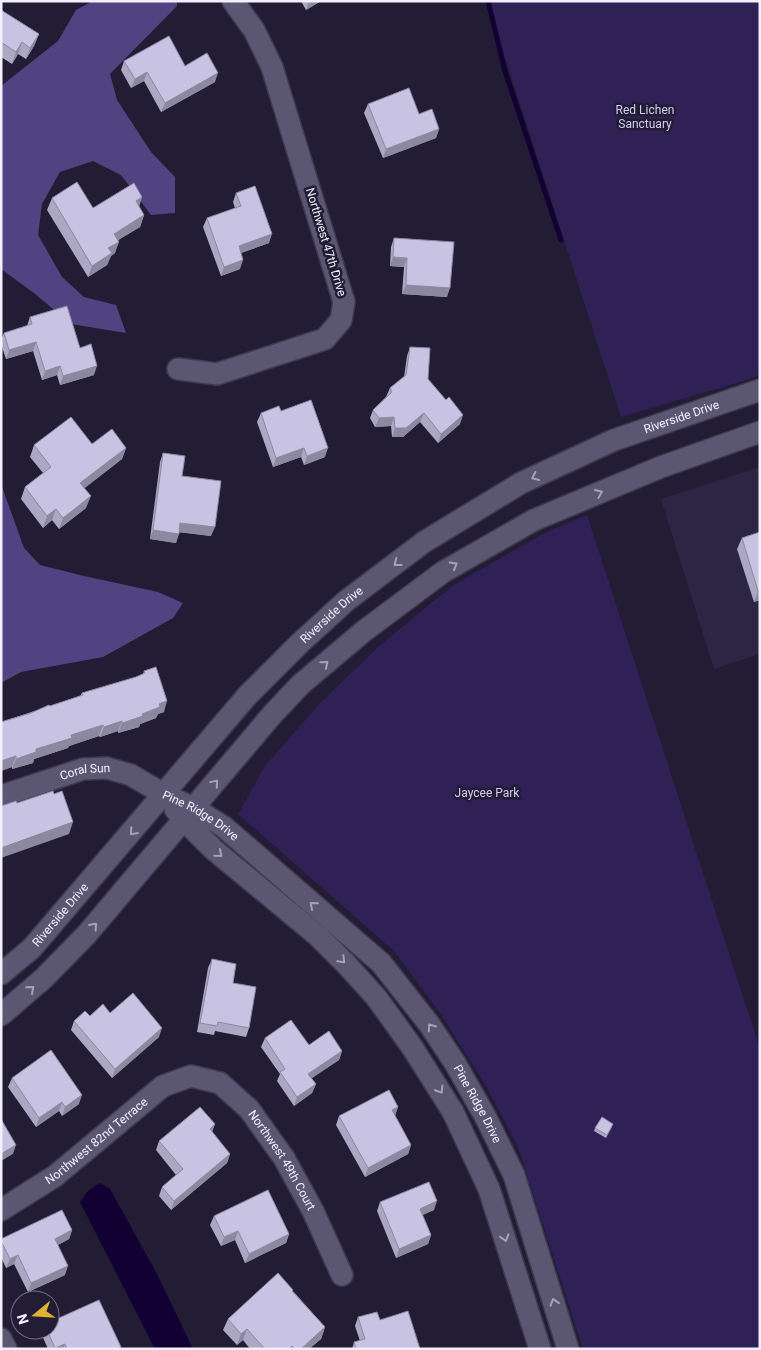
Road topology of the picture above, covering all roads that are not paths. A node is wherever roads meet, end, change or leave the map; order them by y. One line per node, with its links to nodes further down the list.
1 (232, 1): 2 (street, Northwest 47th Drive)
2 (178, 369)
3 (760, 390): 5 (street, Riverside Drive, one-way to 5)
4 (760, 432): 7 (street, one-way to 4)
5 (165, 795): 6 (street, Coral Sun); 7 (street, Pine Ridge Drive); 8 (street, Riverside Drive, one-way to 8)
6 (1, 796)
7 (189, 814): 9 (street, one-way to 7); 15 (street, Pine Ridge Drive, one-way to 15); 16 (street, Pine Ridge Drive, one-way to 7)
8 (1, 974)
9 (1, 1015)
10 (191, 1076): 11 (street, Northwest 82nd Terrace); 12 (street, Northwest 49th Court)
11 (1, 1210)
12 (342, 1275)
13 (1, 1339): 14 (street)
14 (6, 1349)
15 (540, 1349)
16 (568, 1349)

